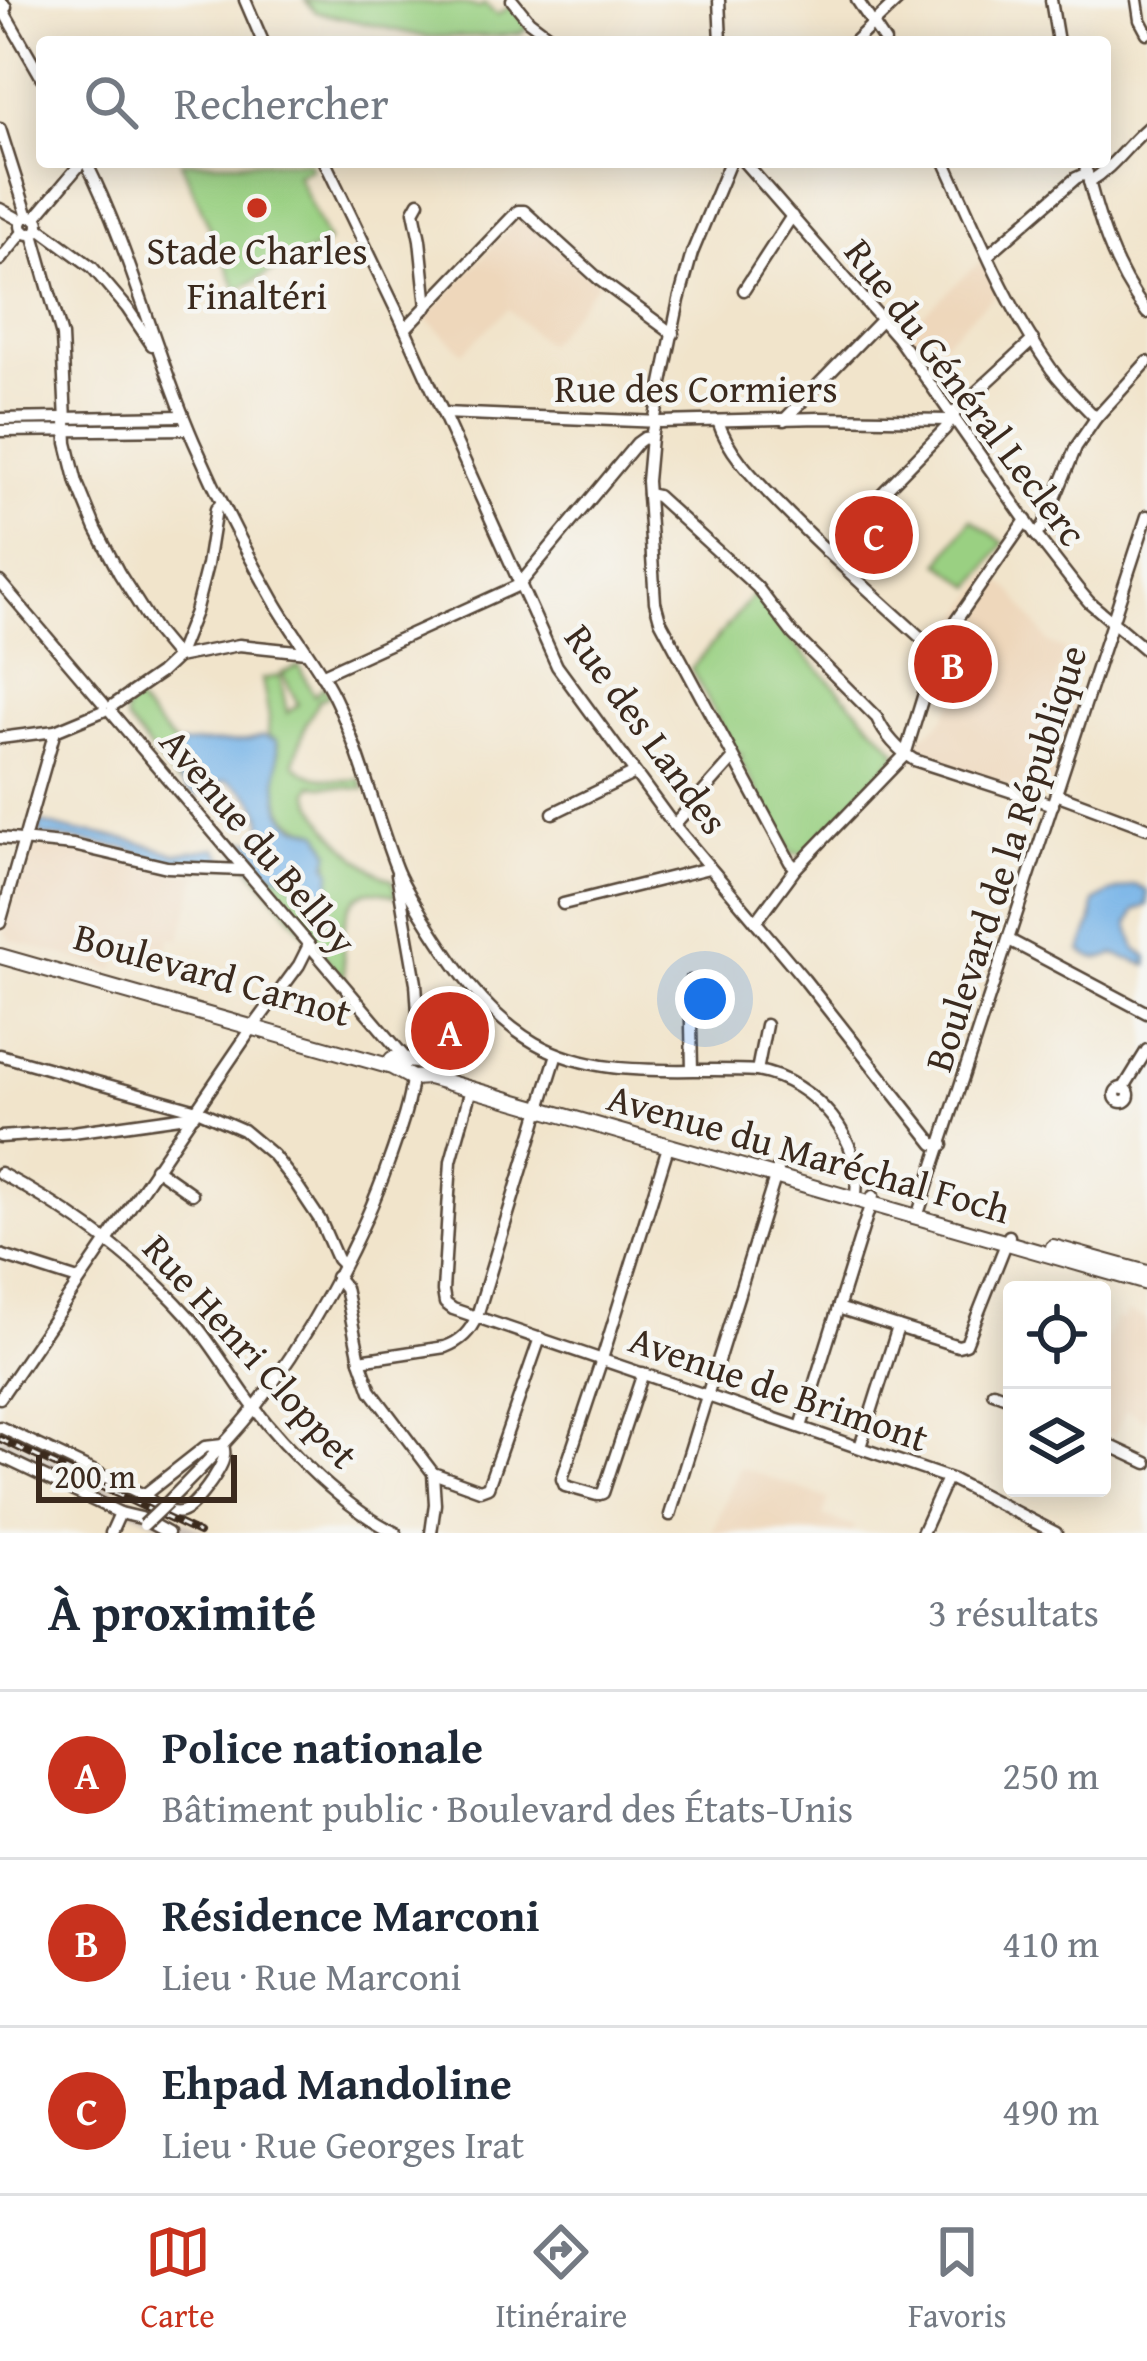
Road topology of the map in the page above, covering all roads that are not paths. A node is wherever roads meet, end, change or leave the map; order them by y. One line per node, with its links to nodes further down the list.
1 (245, 0): 11 (street)
2 (512, 0): 12 (street)
3 (719, 0): 13 (street)
4 (857, 0): 9 (street)
5 (898, 0): 9 (street)
6 (1051, 0): 16 (street)
7 (1137, 0): 10 (street)
8 (2, 6): 17 (street)
9 (874, 23): 14 (street); 15 (street)
10 (1147, 33)
11 (260, 36)
12 (549, 36)
13 (721, 36)
14 (860, 36)
15 (882, 36)
16 (1057, 36)
17 (36, 66)
18 (1147, 128): 20 (street)
19 (0, 129): 31 (street)
20 (1111, 161)
21 (79, 168): 31 (street)
22 (87, 168): 35 (street)
23 (328, 168): 40 (street, Rue des Landes)
24 (726, 168): 41 (street)
25 (749, 168): 30 (street, Rue du Général Leclerc)
26 (948, 168): 32 (street)
27 (1087, 172): 32 (street); 38 (street)
28 (419, 202): 36 (street)
29 (0, 209): 31 (street)
30 (792, 216): 34 (street); 39 (street, Rue du Général Leclerc)
31 (30, 225): 33 (street); 37 (street); 53 (street)
32 (988, 254): 42 (street)
33 (0, 260)
34 (745, 290)
35 (142, 300): 37 (street); 43 (street)
36 (427, 307): 40 (street); 41 (street)
37 (127, 308): 43 (street)
38 (1147, 313)
39 (883, 318): 46 (street, Rue du Général Leclerc); 49 (street)
40 (405, 329): 45 (street, Rue des Landes)
41 (673, 334): 50 (street)
42 (1033, 340): 46 (street); 47 (street)
43 (161, 360): 52 (street)
44 (1147, 362): 47 (street)
45 (443, 412): 50 (street, Rue des Cormiers); 63 (street, Rue des Landes)
46 (951, 418): 49 (street, Rue des Cormiers); 59 (street, Rue du Général Leclerc); 61 (street)
47 (1096, 418): 60 (street)
48 (0, 419): 53 (street)
49 (784, 420): 51 (street, Rue des Cormiers)
50 (654, 422): 51 (street, Rue des Cormiers); 55 (street)
51 (718, 422): 61 (street)
52 (186, 423): 53 (street); 57 (street)
53 (65, 424): 54 (street); 68 (street)
54 (0, 431)
55 (651, 437): 56 (street); 63 (street)
56 (648, 494): 73 (street); 74 (street)
57 (222, 503): 67 (street); 68 (street)
58 (1147, 516): 64 (street, Boulevard de la République)
59 (1026, 520): 60 (street, Rue du Général Leclerc); 65 (street)
60 (1036, 535): 64 (street, Rue du Général Leclerc)
61 (826, 550): 65 (street)
62 (0, 582): 70 (street, Avenue du Belloy)
63 (519, 585): 69 (street); 75 (street, Rue des Landes)
64 (1113, 623): 66 (street, Rue du Général Leclerc); 76 (street, Boulevard de la République)
65 (939, 645): 73 (street)
66 (1147, 651)
67 (306, 652): 68 (street); 69 (street)
68 (177, 657): 70 (street)
69 (321, 676): 85 (street)
70 (107, 708): 71 (street); 84 (street, Avenue du Belloy)
71 (55, 731): 72 (street); 81 (street)
72 (0, 738)
73 (905, 754): 76 (street); 83 (street)
74 (733, 759): 78 (street); 83 (street)
75 (635, 773): 77 (street); 78 (street, Rue des Landes)
76 (1055, 800): 79 (street); 89 (street, Boulevard de la République)
77 (553, 813)
78 (674, 825): 82 (street, Rue des Landes)
79 (1147, 828)
80 (0, 838): 81 (street)
81 (24, 839): 84 (street); 88 (street)
82 (710, 868): 86 (street); 87 (street, Rue des Landes)
83 (796, 868): 87 (street)
84 (244, 870): 90 (street, Avenue du Belloy)
85 (408, 904): 97 (street); 99 (street)
86 (563, 904)
87 (756, 922): 108 (street, Rue des Landes)
88 (0, 923)
89 (1009, 940): 93 (street); 108 (street, Boulevard de la République)
90 (309, 945): 94 (street); 99 (street, Avenue du Belloy)
91 (0, 952): 94 (main road, Boulevard Carnot)
92 (690, 980): 100 (street)
93 (1147, 1013)
94 (255, 1024): 99 (main road, Boulevard Carnot); 105 (street)
95 (766, 1025): 101 (street)
96 (1147, 1050): 102 (street)
97 (557, 1054): 100 (street); 104 (street)
98 (0, 1055): 105 (street)
99 (414, 1068): 103 (main road, Boulevard Carnot); 104 (main road, Boulevard Carnot); 118 (street)
100 (692, 1070): 101 (street)
101 (758, 1071): 113 (street)
102 (1124, 1089)
103 (471, 1090): 104 (main road); 124 (street)
104 (541, 1106): 107 (main road, Boulevard Carnot); 124 (street)
105 (195, 1112): 106 (street); 109 (street); 118 (street)
106 (0, 1136)
107 (669, 1143): 110 (main road, Boulevard Carnot); 127 (street)
108 (943, 1145): 114 (street, Boulevard de la République)
109 (155, 1168): 112 (street); 115 (street)
110 (777, 1172): 113 (main road, Boulevard Carnot); 131 (street)
111 (0, 1173): 115 (street, Rue Henri Cloppet)
112 (192, 1194)
113 (864, 1198): 114 (main road, Boulevard Carnot); 114 (main road, Avenue du Maréchal Foch); 123 (street)
114 (919, 1213): 116 (main road, Avenue du Maréchal Foch)
115 (106, 1239): 121 (street); 134 (street, Rue Henri Cloppet)
116 (1008, 1240): 119 (main road, Avenue du Maréchal Foch); 122 (main road, Avenue du Maréchal Foch); 125 (street)
117 (0, 1255): 121 (street)
118 (343, 1264): 120 (street)
119 (1147, 1273)
120 (336, 1277): 128 (street); 134 (street)
121 (79, 1280): 133 (street)
122 (1147, 1283)
123 (838, 1308): 125 (street); 136 (street)
124 (477, 1316): 126 (street, Avenue de Brimont); 128 (street)
125 (898, 1327): 139 (street)
126 (540, 1338): 127 (street, Avenue de Brimont); 142 (street)
127 (602, 1359): 129 (street, Avenue de Brimont); 129 (street)
128 (360, 1360): 142 (street)
129 (643, 1373): 131 (street, Avenue de Brimont)
130 (993, 1392): 132 (street)
131 (708, 1395): 136 (street, Avenue de Brimont); 146 (street)
132 (1003, 1396)
133 (0, 1399)
134 (254, 1408): 137 (street); 150 (street, Rue Henri Cloppet)
135 (0, 1427): 144 (street)
136 (801, 1427): 139 (street, Avenue de Brimont)
137 (223, 1445): 144 (street); 144 (street); 147 (street, bridge)
138 (1111, 1446): 141 (street)
139 (860, 1447): 143 (street, Avenue de Brimont)
140 (0, 1456): 145 (street)
141 (1147, 1463)
142 (433, 1474): 151 (street)
143 (947, 1478): 152 (street); 153 (street, Avenue de Brimont)
144 (144, 1495)
145 (120, 1513): 148 (street); 149 (street)
146 (670, 1515)
147 (140, 1529)
148 (111, 1533)
149 (168, 1533)
150 (395, 1533)
151 (431, 1533)
152 (922, 1533)
153 (1056, 1533)

